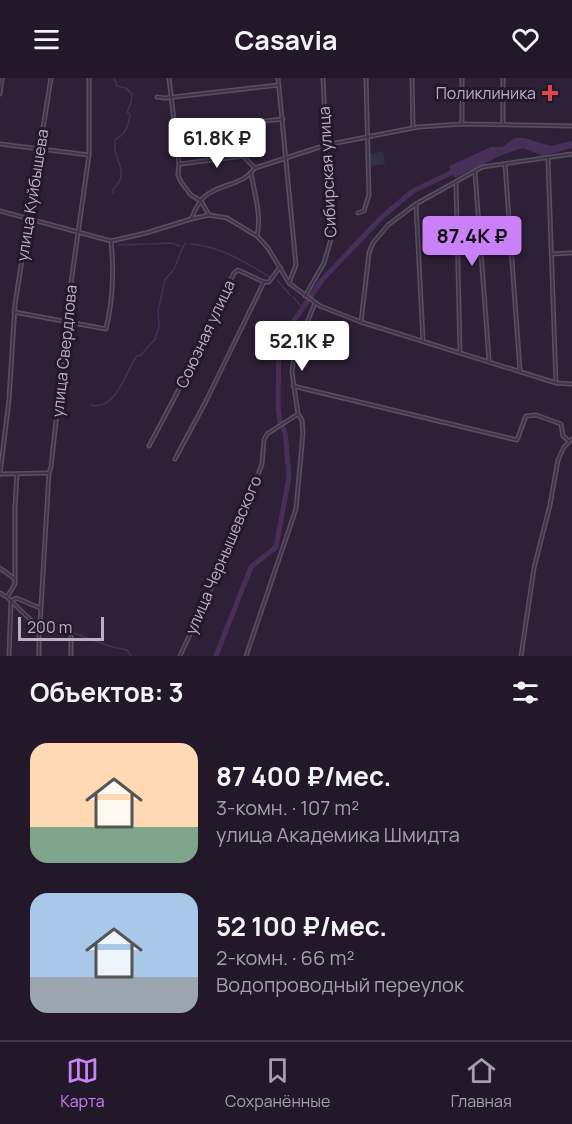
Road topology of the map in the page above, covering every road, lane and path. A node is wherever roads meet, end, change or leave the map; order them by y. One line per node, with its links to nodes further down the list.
1 (2, 78): 12 (street)
2 (51, 78): 24 (street, улица Куйбышева)
3 (89, 78): 26 (street, улица Свердлова)
4 (169, 78): 14 (street)
5 (278, 78): 11 (street)
6 (323, 78): 23 (street, Сибирская улица)
7 (366, 78): 21 (street)
8 (412, 78): 19 (street)
9 (462, 78): 16 (street)
10 (503, 78): 17 (street)
11 (279, 85): 14 (street); 15 (street)
12 (0, 94)
13 (157, 97): 14 (street)
14 (171, 97): 20 (street)
15 (283, 119): 20 (street); 27 (street)
16 (462, 123): 17 (street); 19 (street)
17 (503, 124): 18 (street)
18 (572, 126)
19 (414, 127): 21 (street)
20 (176, 130): 29 (street)
21 (368, 137): 23 (street); 38 (street)
22 (0, 144): 24 (street)
23 (326, 145): 27 (street); 50 (street, Сибирская улица)
24 (40, 149): 26 (street); 41 (street, улица Куйбышева)
25 (572, 154): 28 (street)
26 (89, 155): 42 (street, улица Свердлова)
27 (286, 158): 31 (street); 49 (street)
28 (548, 159): 30 (street); 45 (street)
29 (179, 164): 31 (street); 35 (street)
30 (505, 164): 32 (street); 58 (street)
31 (255, 168): 33 (street)
32 (475, 172): 34 (street); 57 (street)
33 (251, 173): 35 (street); 43 (street)
34 (456, 183): 36 (street); 56 (street)
35 (201, 201): 39 (street); 40 (street)
36 (416, 204): 54 (street); 55 (street)
37 (0, 211): 41 (street)
38 (358, 213)
39 (209, 215): 40 (street); 43 (street)
40 (191, 219): 44 (street)
41 (30, 220): 42 (street); 52 (street, улица Куйбышева)
42 (78, 231): 44 (street); 53 (street, улица Свердлова)
43 (257, 236): 47 (street)
44 (111, 241): 53 (street)
45 (551, 254): 46 (street); 59 (street)
46 (572, 254)
47 (280, 267): 48 (street); 49 (street)
48 (264, 282): 64 (street, Союзная улица); 65 (street)
49 (289, 283): 50 (street)
50 (305, 296): 51 (street)
51 (315, 302): 54 (street); 61 (street)
52 (14, 312): 53 (street); 67 (street, улица Куйбышева)
53 (68, 321): 66 (street, улица Свердлова)
54 (361, 322): 55 (street)
55 (423, 340): 56 (street)
56 (460, 352): 57 (street)
57 (489, 362): 58 (street)
58 (521, 370): 59 (street)
59 (556, 383): 60 (street)
60 (572, 384)
61 (293, 386): 62 (street); 63 (street)
62 (298, 414): 80 (street, улица Чернышевского); 81 (street)
63 (570, 440): 82 (street)
64 (149, 446)
65 (175, 459)
66 (49, 473): 68 (street); 74 (street, улица Свердлова)
67 (0, 474): 68 (street)
68 (17, 474): 70 (street)
69 (0, 568): 70 (street)
70 (15, 579): 72 (street)
71 (0, 593): 72 (street)
72 (7, 597): 73 (street)
73 (13, 600): 74 (street); 77 (street); 78 (street)
74 (41, 608): 75 (street, улица Свердлова)
75 (40, 624)
76 (71, 637): 79 (street)
77 (9, 656)
78 (39, 656)
79 (71, 656)
80 (180, 656)
81 (246, 656)
82 (521, 656)

